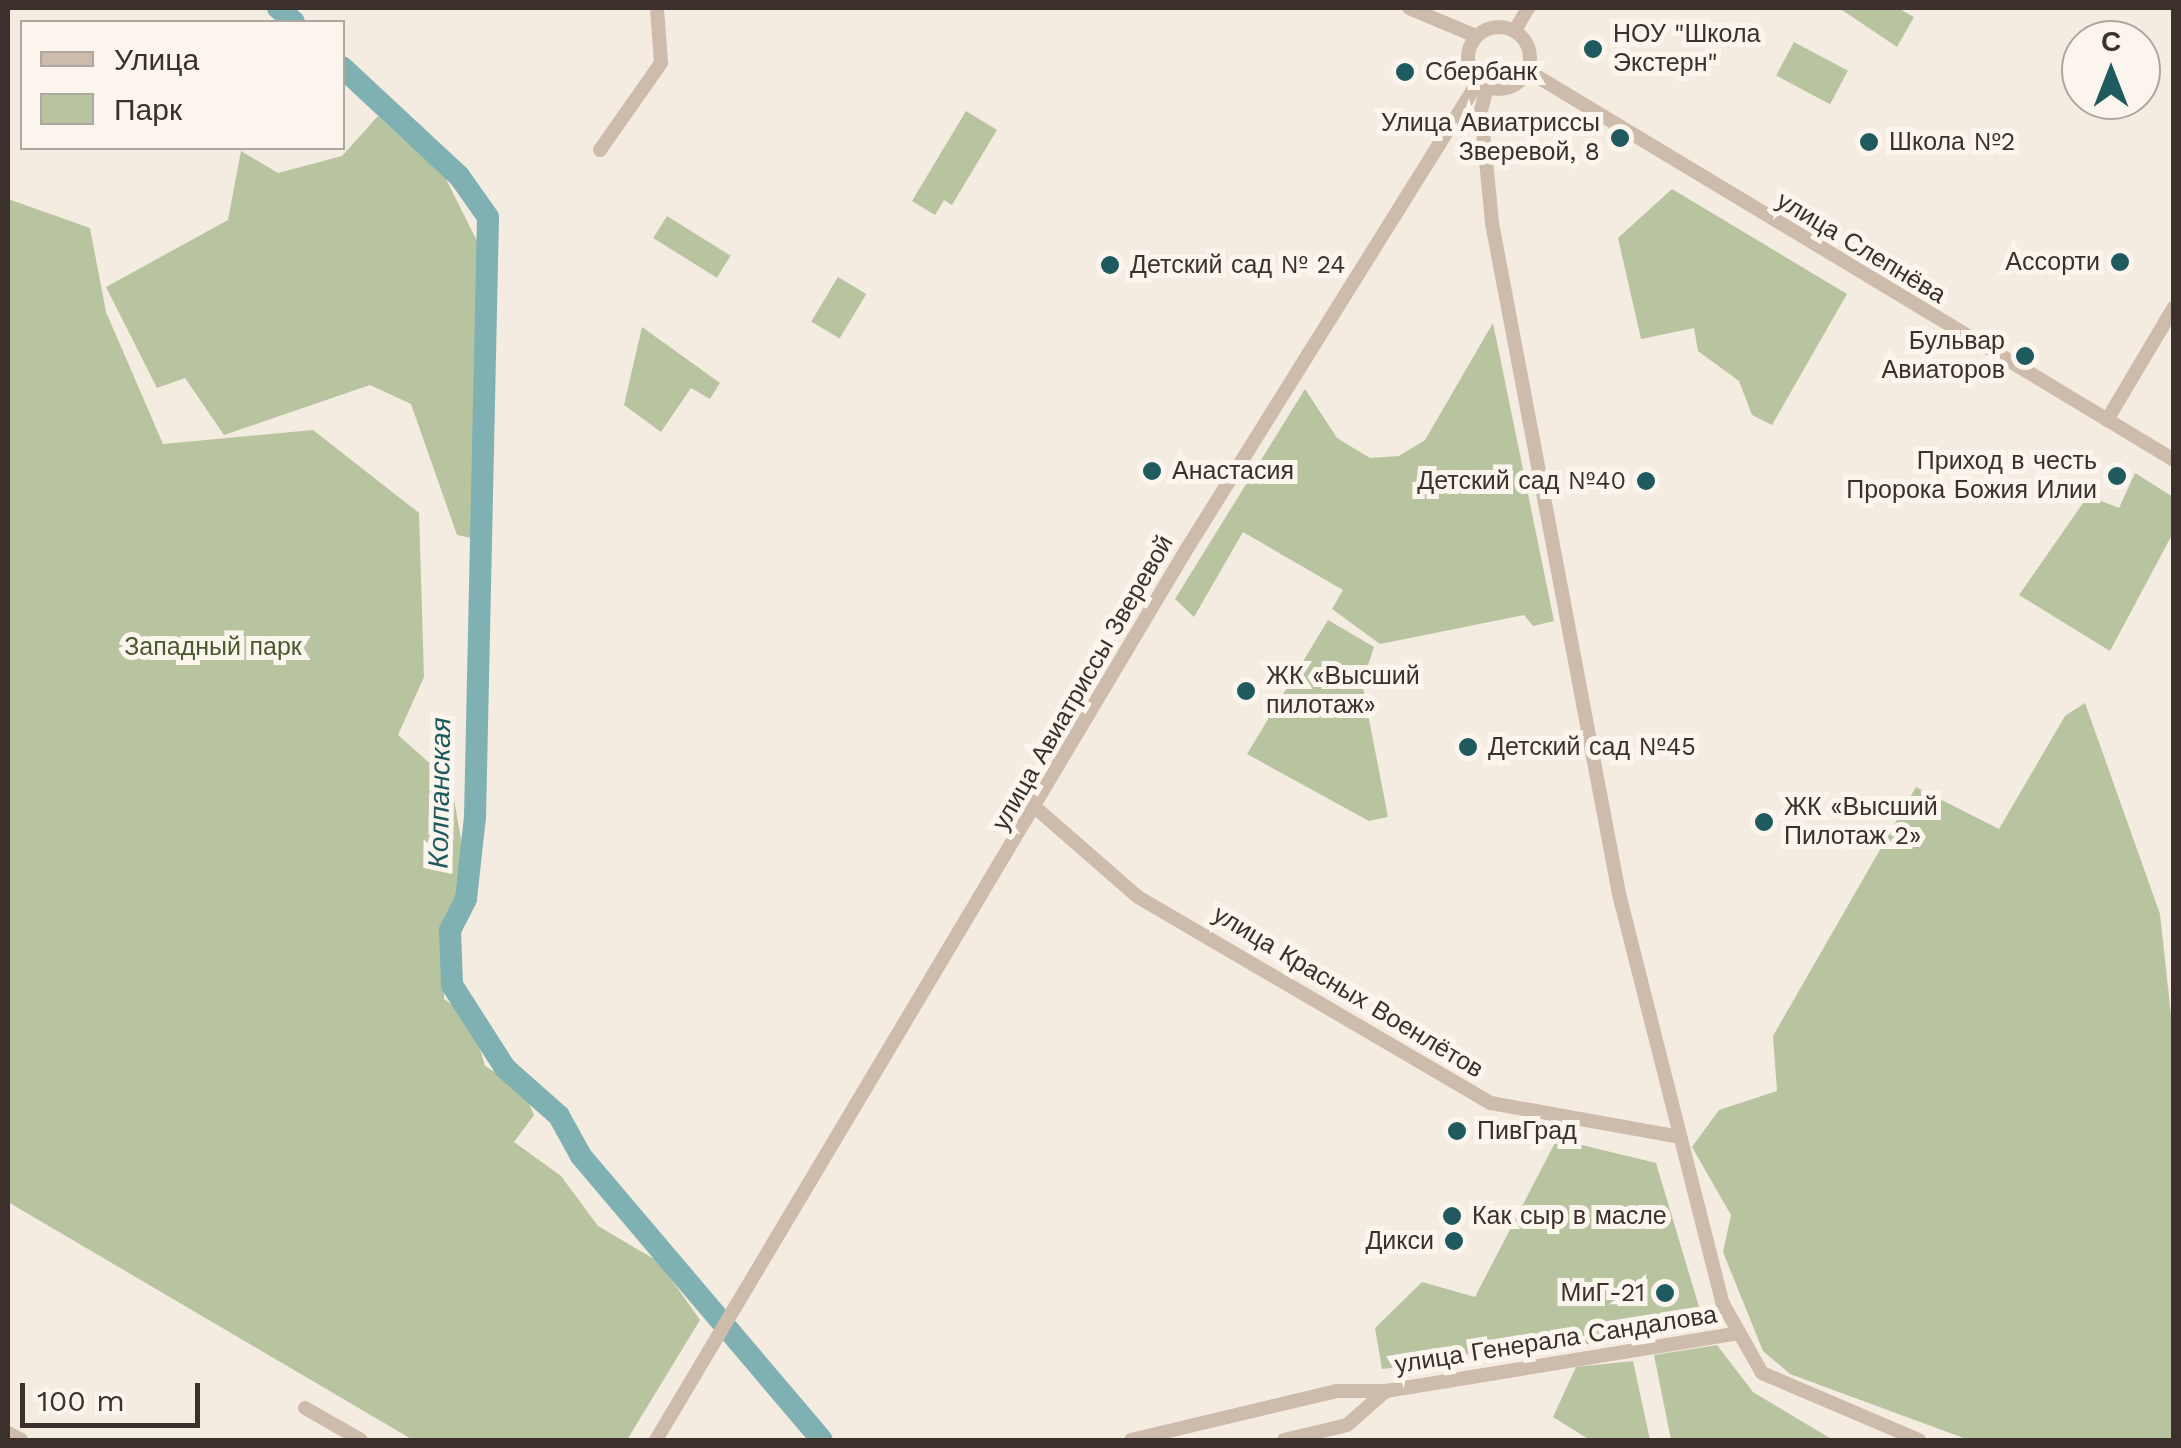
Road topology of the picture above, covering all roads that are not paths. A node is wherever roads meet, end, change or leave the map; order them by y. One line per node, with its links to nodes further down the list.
1 (657, 8): 10 (street)
2 (1528, 8): 4 (street)
3 (1418, 9): 5 (street)
4 (1515, 30): 5 (street); 6 (street)
5 (1476, 36): 7 (street)
6 (1528, 70): 7 (street); 12 (street, улица Слепнёва)
7 (1482, 85): 8 (street, улица Авиатриссы Зверевой); 9 (street)
8 (1446, 132): 9 (street); 14 (street, улица Авиатриссы Зверевой)
9 (1482, 140): 15 (street)
10 (600, 150)
11 (2174, 307): 12 (street)
12 (2107, 420): 13 (street, улица Слепнёва)
13 (2174, 460)
14 (1037, 809): 15 (street, улица Красных Военлётов); 22 (street, улица Авиатриссы Зверевой)
15 (1674, 1136): 16 (street)
16 (1734, 1334): 17 (street, улица Генерала Сандалова); 25 (street)
17 (1386, 1391): 23 (street, улица Генерала Сандалова); 24 (street, улица Генерала Сандалова)
18 (305, 1408): 21 (street)
19 (8, 1433): 20 (street)
20 (21, 1440)
21 (361, 1440)
22 (656, 1440)
23 (1132, 1440)
24 (1284, 1440)
25 (1918, 1440)

